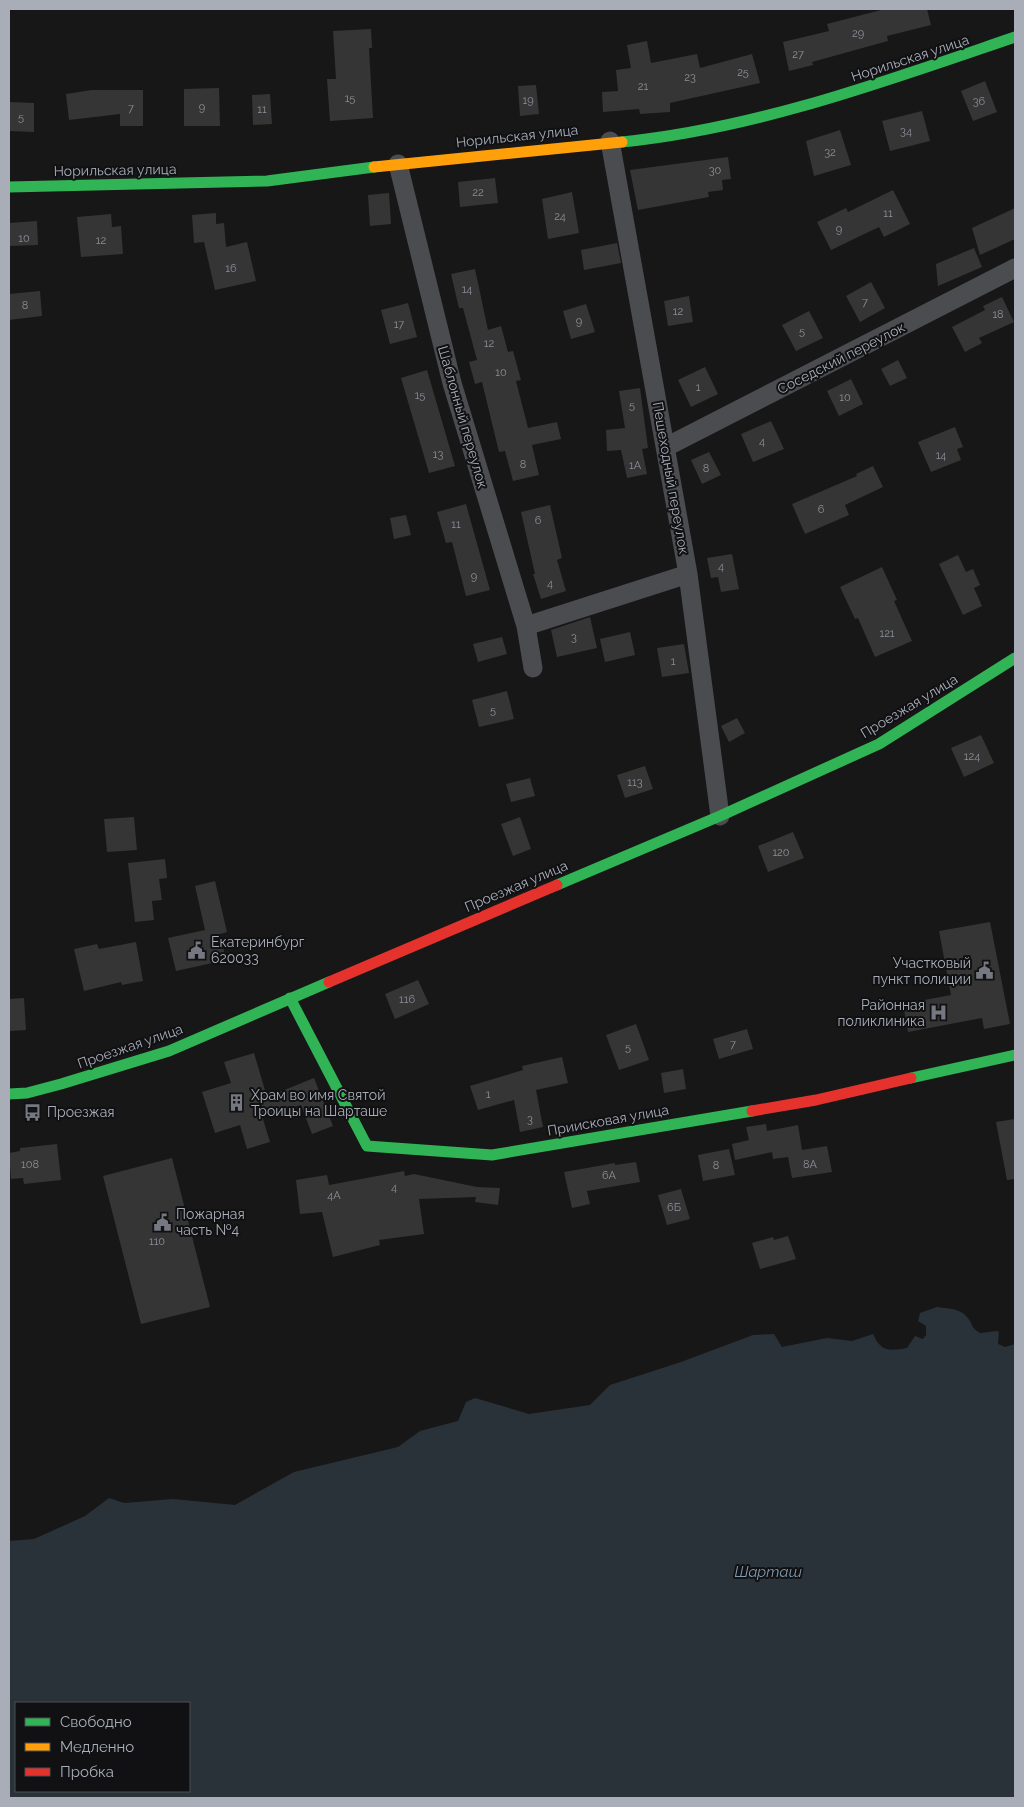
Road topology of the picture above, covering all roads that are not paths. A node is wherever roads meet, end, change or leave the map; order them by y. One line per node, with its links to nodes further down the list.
1 (1015, 37): 2 (street, Норильская улица)
2 (610, 141): 3 (street, Норильская улица); 6 (street, Пешеходный переулок)
3 (398, 164): 4 (street, Норильская улица); 8 (street, Шаблонный переулок)
4 (9, 187)
5 (1015, 268): 6 (street, Соседский переулок)
6 (666, 447): 7 (street, Пешеходный переулок)
7 (688, 574): 8 (street); 11 (street, Пешеходный переулок)
8 (526, 626): 10 (street, Шаблонный переулок)
9 (1015, 658): 11 (street, Проезжая улица)
10 (534, 668)
11 (720, 816): 12 (street, Проезжая улица)
12 (290, 998): 13 (street, Приисковая улица); 14 (street, Проезжая улица)
13 (1015, 1055)
14 (9, 1094)

